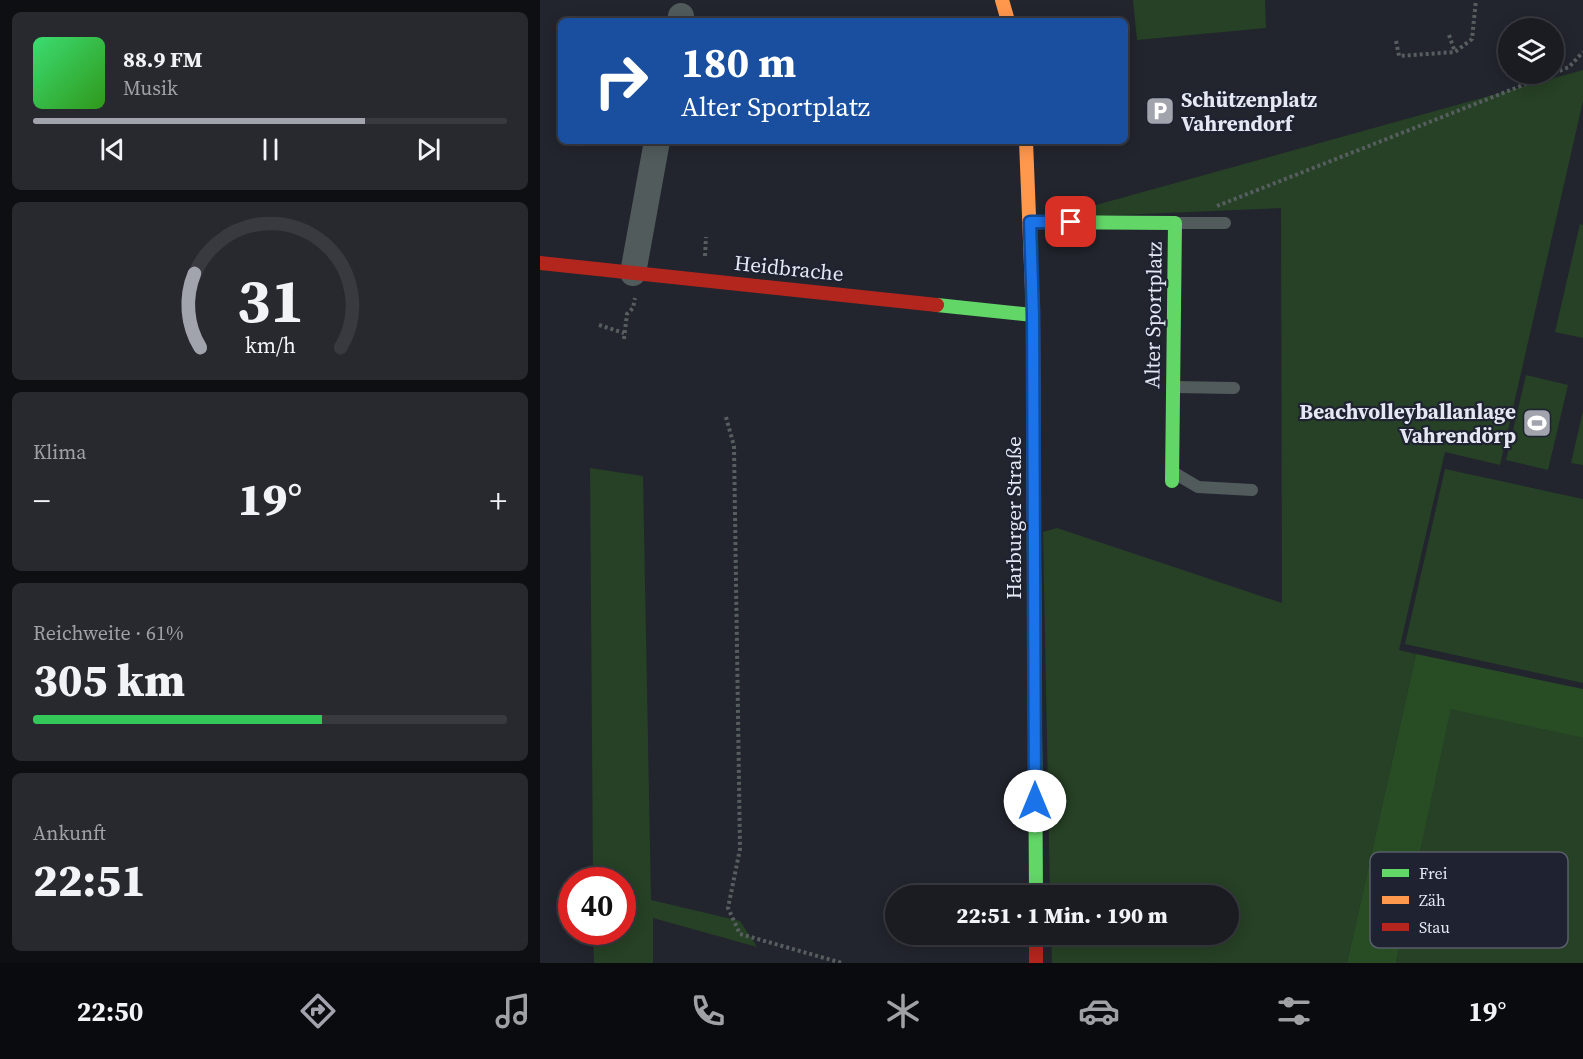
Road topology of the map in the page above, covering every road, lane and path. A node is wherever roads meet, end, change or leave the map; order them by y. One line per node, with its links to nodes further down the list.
1 (1002, 0): 3 (street)
2 (1476, 0): 6 (path)
3 (1007, 18)
4 (1449, 35): 6 (path)
5 (1396, 41): 6 (path)
6 (1455, 52)
7 (1583, 52): 8 (path)
8 (1564, 69)
9 (1525, 84): 12 (path)
10 (657, 144): 17 (street)
11 (1026, 144): 13 (street, Harburger Straße)
12 (1208, 209)
13 (1030, 222): 14 (street, Alter Sportplatz); 18 (street, Harburger Straße)
14 (1174, 223): 15 (lane); 20 (street, Alter Sportplatz)
15 (1225, 223)
16 (540, 263): 17 (street, Heidbrache)
17 (637, 273): 18 (street, Heidbrache); 19 (path)
18 (1033, 315): 25 (street, Harburger Straße)
19 (599, 325)
20 (1173, 387): 21 (lane); 23 (street, Alter Sportplatz)
21 (1234, 388)
22 (726, 417): 27 (path)
23 (1172, 477): 24 (lane)
24 (1252, 490)
25 (1036, 885)
26 (1036, 945): 28 (street)
27 (842, 963)
28 (1036, 963)

